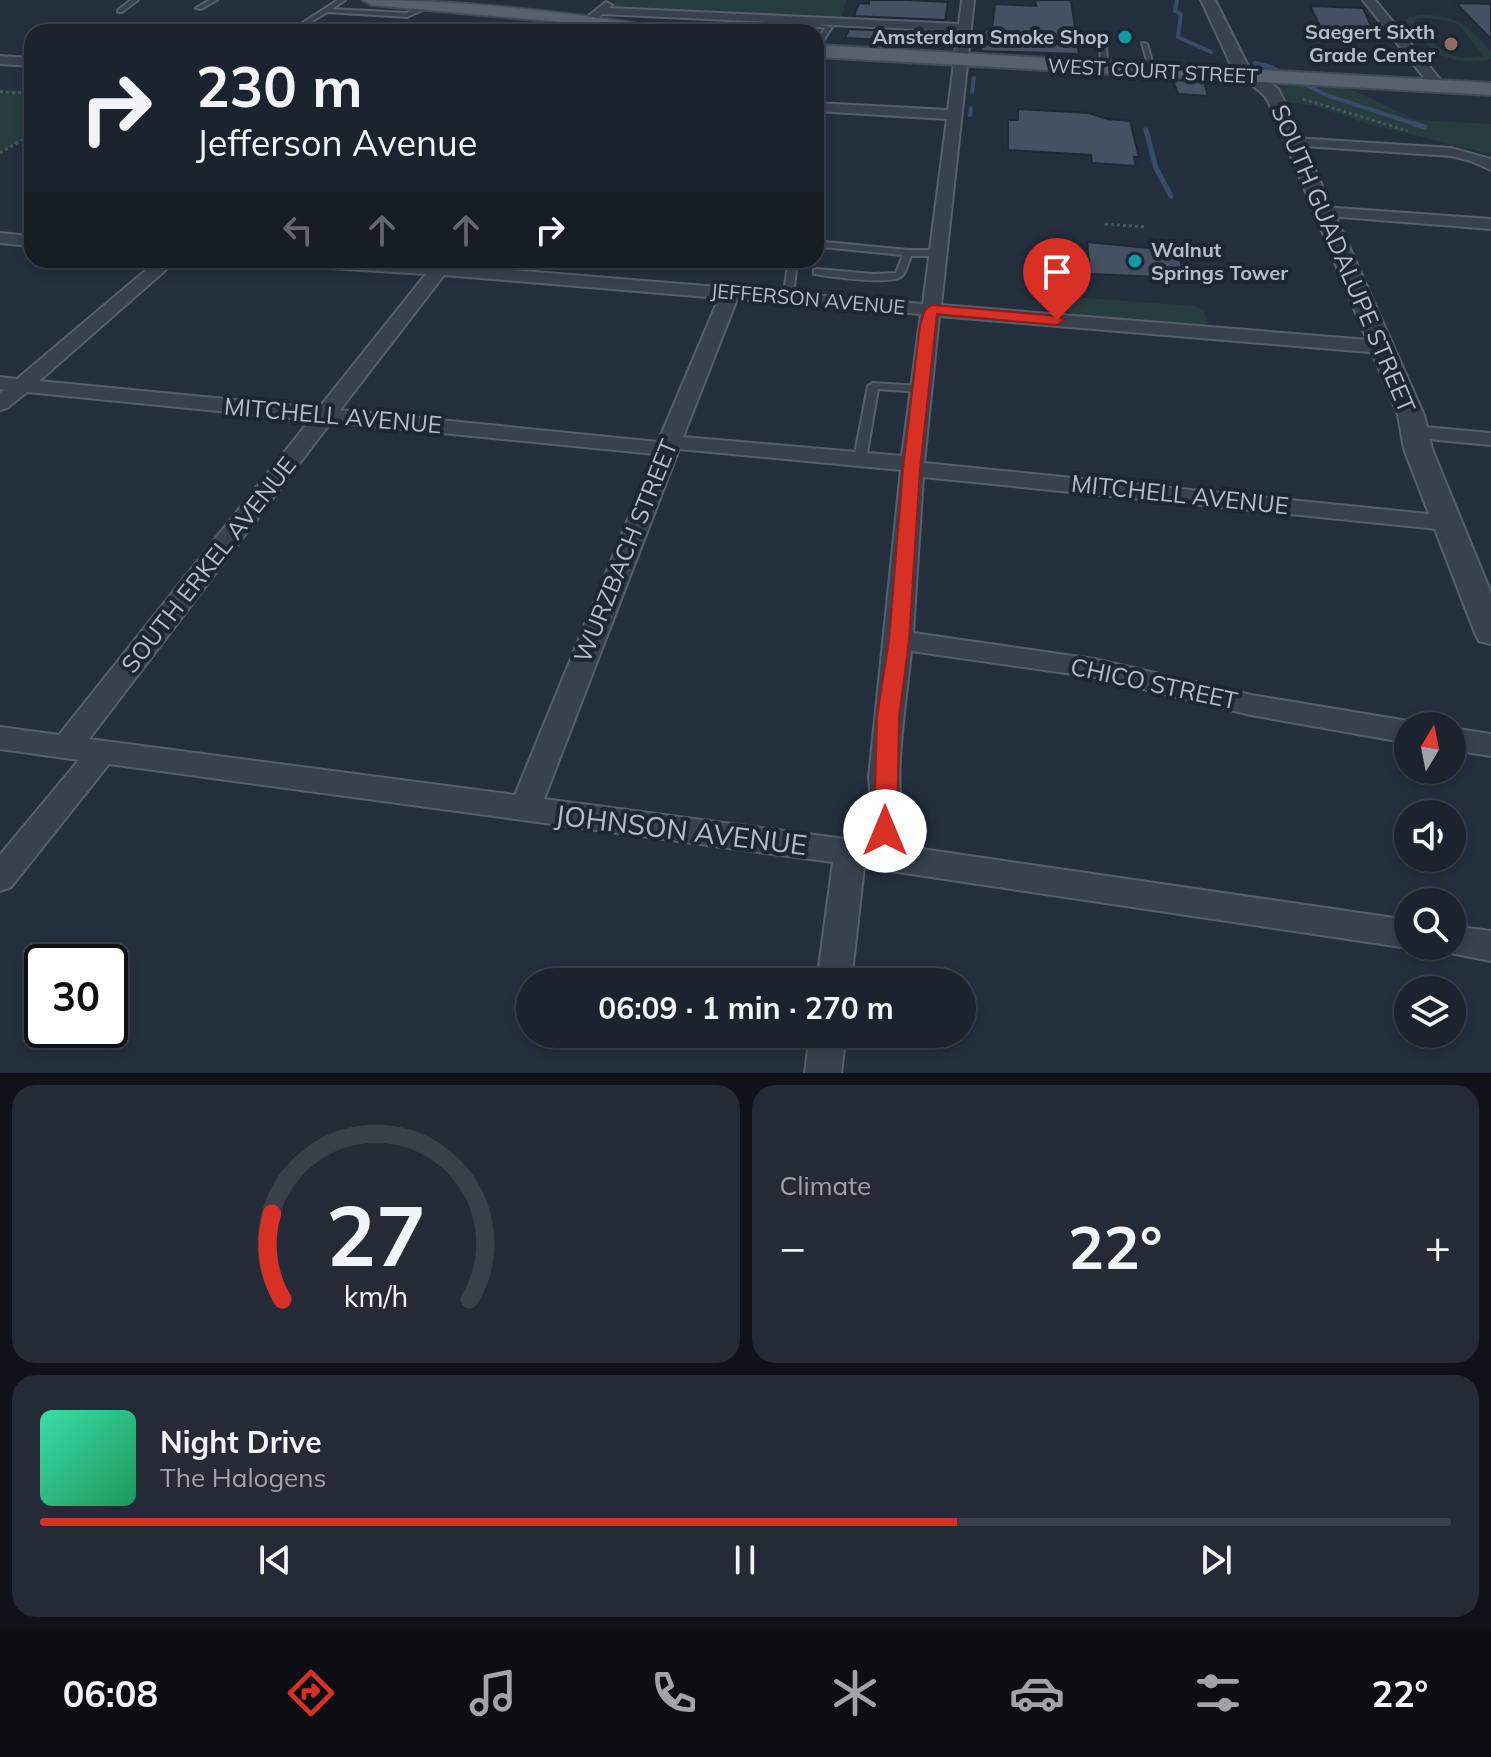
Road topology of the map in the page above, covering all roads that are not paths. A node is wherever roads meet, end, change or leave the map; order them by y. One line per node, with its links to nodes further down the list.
1 (135, 0): 13 (lane)
2 (214, 0): 11 (lane)
3 (342, 0): 12 (lane)
4 (372, 0): 10 (main road)
5 (610, 0): 15 (street)
6 (968, 0): 16 (street)
7 (1208, 0): 25 (street, SOUTH GUADALUPE STREET)
8 (1369, 0): 26 (street)
9 (461, 4): 10 (main road); 15 (main road)
10 (430, 5): 12 (lane)
11 (199, 8)
12 (324, 10): 14 (lane)
13 (120, 11)
14 (303, 24)
15 (590, 24): 16 (street)
16 (964, 28): 21 (street)
17 (1103, 40): 23 (lane)
18 (1144, 44): 24 (lane)
19 (824, 51): 21 (main road, WEST COURT STREET)
20 (0, 60): 22 (street)
21 (961, 61): 23 (main road, WEST COURT STREET); 29 (street)
22 (24, 62)
23 (1104, 68): 24 (main road, WEST COURT STREET)
24 (1153, 71): 25 (main road, WEST COURT STREET)
25 (1248, 76): 26 (main road, WEST COURT STREET); 30 (street, SOUTH GUADALUPE STREET)
26 (1438, 86): 27 (main road, WEST COURT STREET)
27 (1491, 89)
28 (824, 107): 29 (street)
29 (955, 115): 38 (street)
30 (1294, 142): 31 (street); 32 (street, SOUTH GUADALUPE STREET)
31 (1491, 165)
32 (1323, 212): 33 (street); 47 (street, SOUTH GUADALUPE STREET)
33 (1491, 224)
34 (0, 238): 35 (street)
35 (24, 240)
36 (825, 245): 37 (lane)
37 (908, 253): 38 (lane); 43 (lane)
38 (939, 253): 46 (street)
39 (159, 268): 49 (street)
40 (427, 268): 42 (street, JEFFERSON AVENUE)
41 (792, 268): 45 (lane)
42 (439, 269): 44 (street, JEFFERSON AVENUE); 52 (street, SOUTH ERKEL AVENUE)
43 (817, 272)
44 (730, 293): 45 (street, JEFFERSON AVENUE); 55 (street, WURZBACH STREET)
45 (788, 298): 46 (street, JEFFERSON AVENUE)
46 (932, 310): 47 (street, JEFFERSON AVENUE); 50 (street)
47 (1381, 347): 53 (street, SOUTH GUADALUPE STREET)
48 (0, 383): 49 (street, MITCHELL AVENUE)
49 (22, 385): 51 (street); 52 (street, MITCHELL AVENUE)
50 (920, 389): 56 (lane); 57 (street)
51 (0, 404)
52 (327, 415): 55 (street, MITCHELL AVENUE); 66 (street, SOUTH ERKEL AVENUE)
53 (1414, 432): 54 (street); 58 (street, SOUTH GUADALUPE STREET)
54 (1491, 439)
55 (668, 446): 56 (street, MITCHELL AVENUE); 68 (street, WURZBACH STREET)
56 (860, 459): 57 (street, MITCHELL AVENUE)
57 (912, 466): 58 (street, MITCHELL AVENUE); 61 (street)
58 (1448, 523): 59 (street, SOUTH GUADALUPE STREET)
59 (1486, 605): 60 (street, SOUTH GUADALUPE STREET)
60 (1491, 633)
61 (899, 640): 62 (street, CHICO STREET); 70 (street)
62 (1394, 730)
63 (0, 738): 66 (street, JOHNSON AVENUE)
64 (1466, 741): 65 (street)
65 (1491, 745)
66 (67, 746): 67 (street, JOHNSON AVENUE)
67 (103, 751): 68 (street, JOHNSON AVENUE); 71 (street)
68 (524, 810): 69 (street, JOHNSON AVENUE)
69 (850, 852): 70 (street, JOHNSON AVENUE); 75 (street)
70 (895, 859): 72 (street, JOHNSON AVENUE)
71 (0, 878)
72 (1394, 932)
73 (1466, 943): 74 (street)
74 (1491, 946)
75 (836, 968)
76 (826, 1048): 77 (street)
77 (823, 1073)

